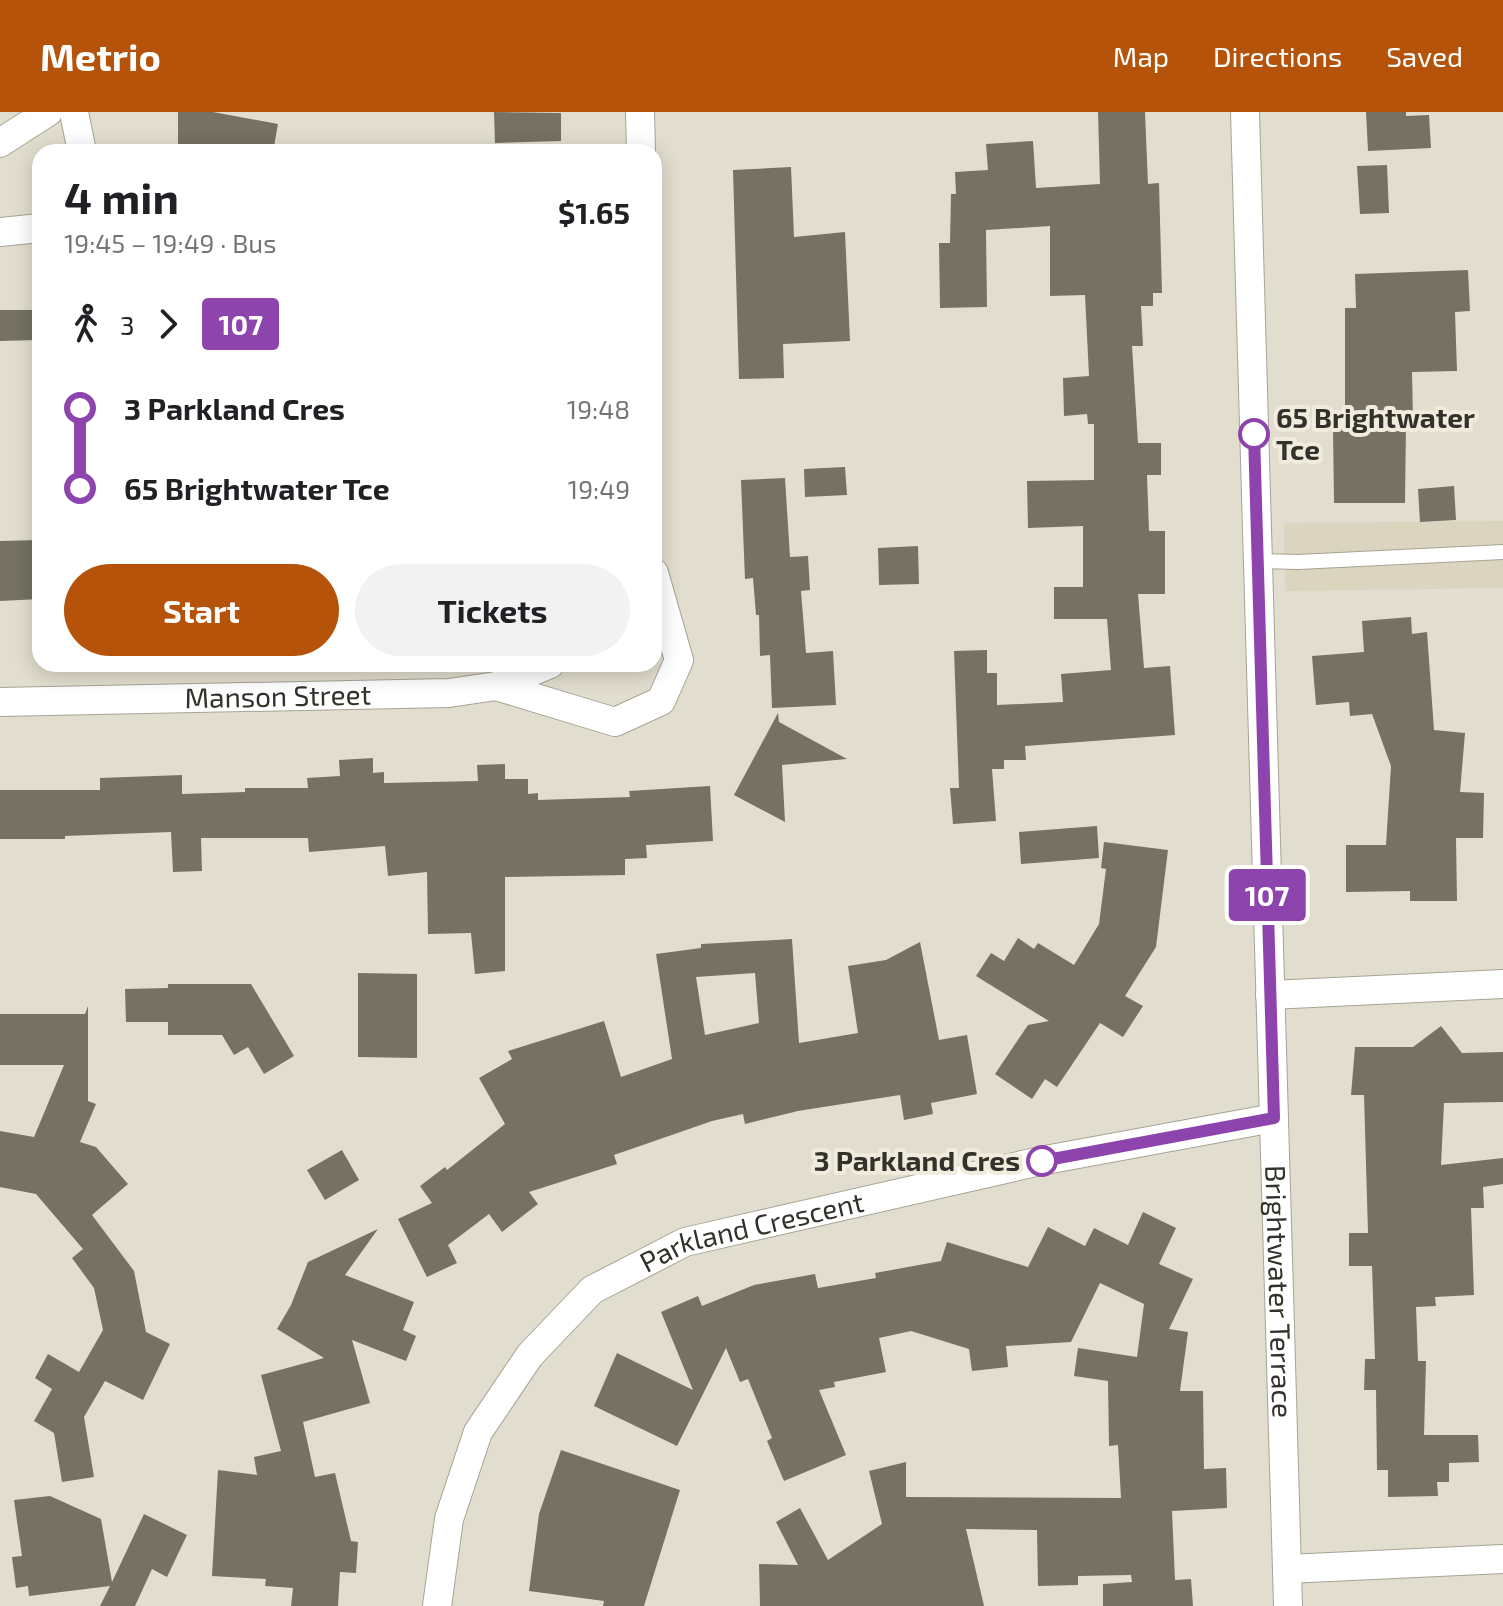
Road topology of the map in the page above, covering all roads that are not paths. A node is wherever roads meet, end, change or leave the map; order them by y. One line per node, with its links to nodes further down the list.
1 (48, 112): 5 (street)
2 (74, 112): 6 (street)
3 (640, 112): 7 (street)
4 (1245, 112): 11 (street, Brightwater Terrace)
5 (0, 143)
6 (80, 144)
7 (641, 144)
8 (32, 229): 9 (street)
9 (0, 232)
10 (1503, 552): 11 (lane)
11 (1258, 561): 17 (street, Brightwater Terrace)
12 (662, 601): 14 (street)
13 (530, 672): 14 (street, Manson Street)
14 (496, 686): 15 (street, Manson Street)
15 (0, 702)
16 (1503, 984): 17 (street)
17 (1270, 995): 18 (street, Brightwater Terrace)
18 (1274, 1118): 20 (street, Brightwater Terrace); 21 (street, Parkland Crescent)
19 (1503, 1559): 20 (street)
20 (1287, 1569): 22 (street, Brightwater Terrace)
21 (437, 1606)
22 (1288, 1606)

